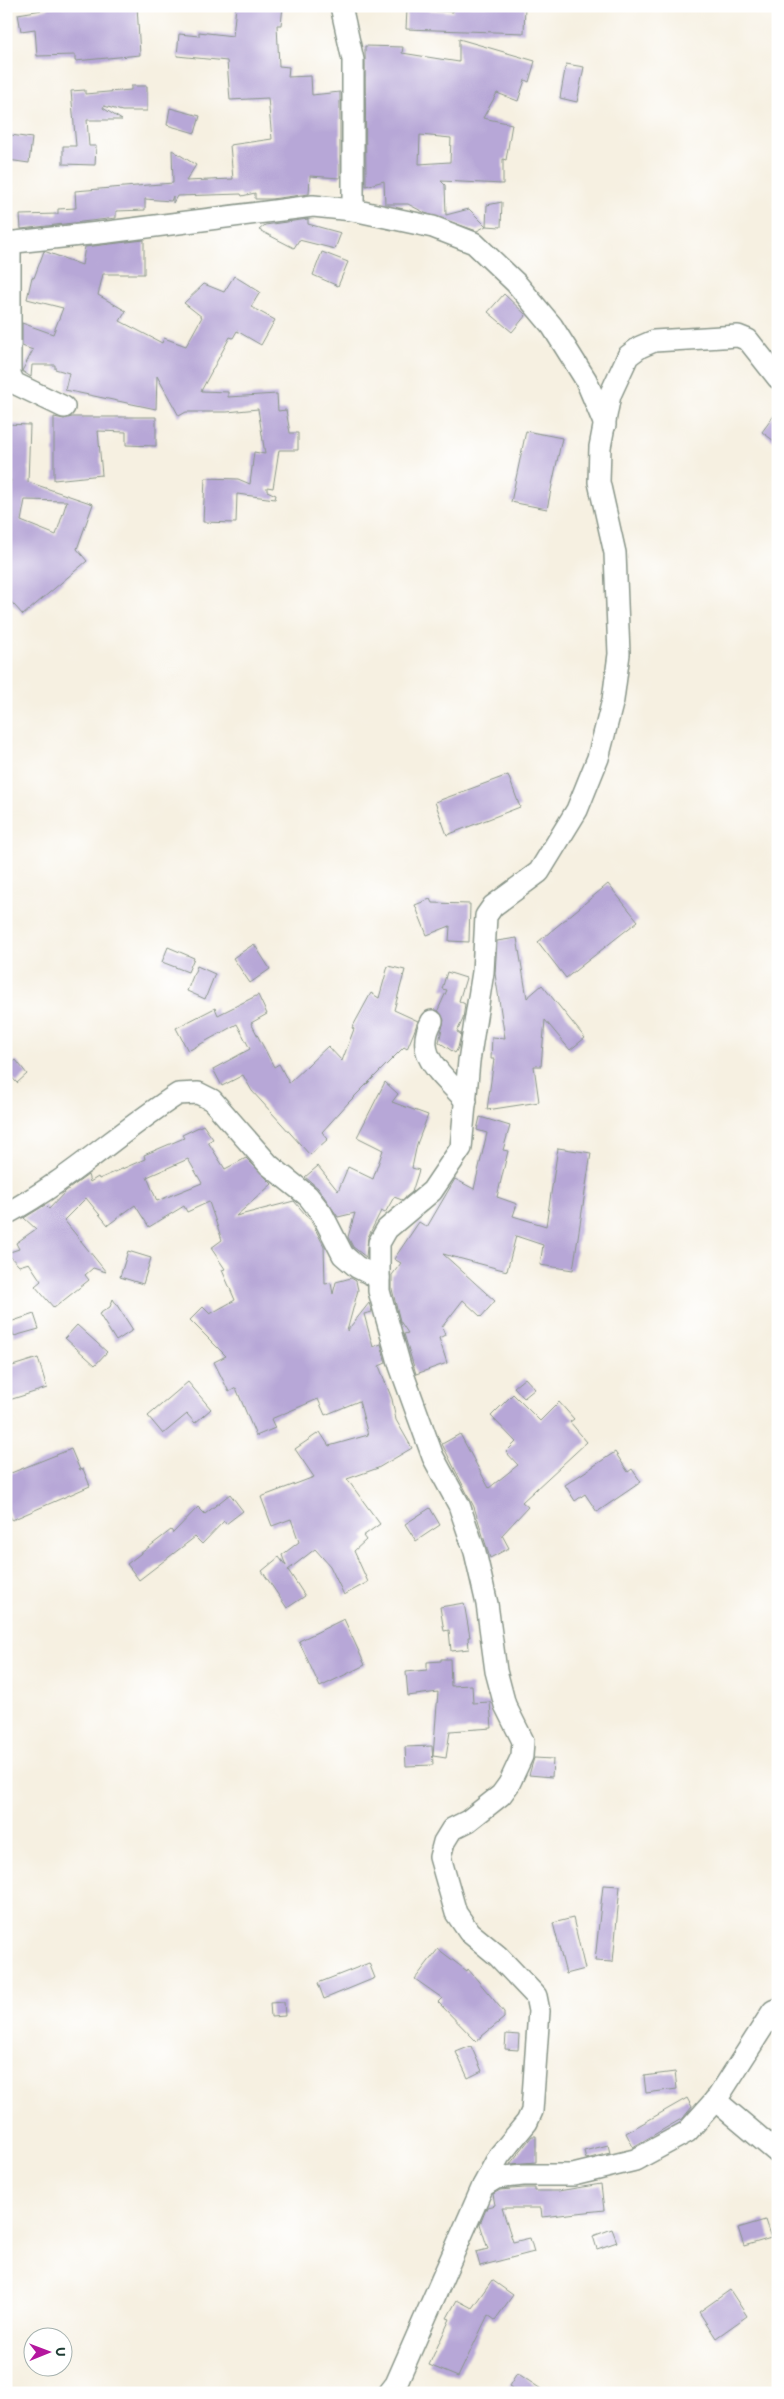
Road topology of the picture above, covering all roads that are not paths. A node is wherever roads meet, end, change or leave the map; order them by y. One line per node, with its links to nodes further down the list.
1 (340, 6): 2 (street)
2 (353, 210): 3 (street); 6 (street)
3 (8, 242): 5 (street)
4 (778, 378): 6 (street)
5 (64, 407)
6 (605, 425): 8 (street)
7 (432, 1021): 8 (street)
8 (466, 1100): 10 (street)
9 (6, 1214): 10 (street)
10 (379, 1278): 14 (street)
11 (778, 2009): 12 (street)
12 (715, 2100): 13 (street); 14 (street)
13 (778, 2153)
14 (483, 2186): 15 (street)
15 (389, 2393)

